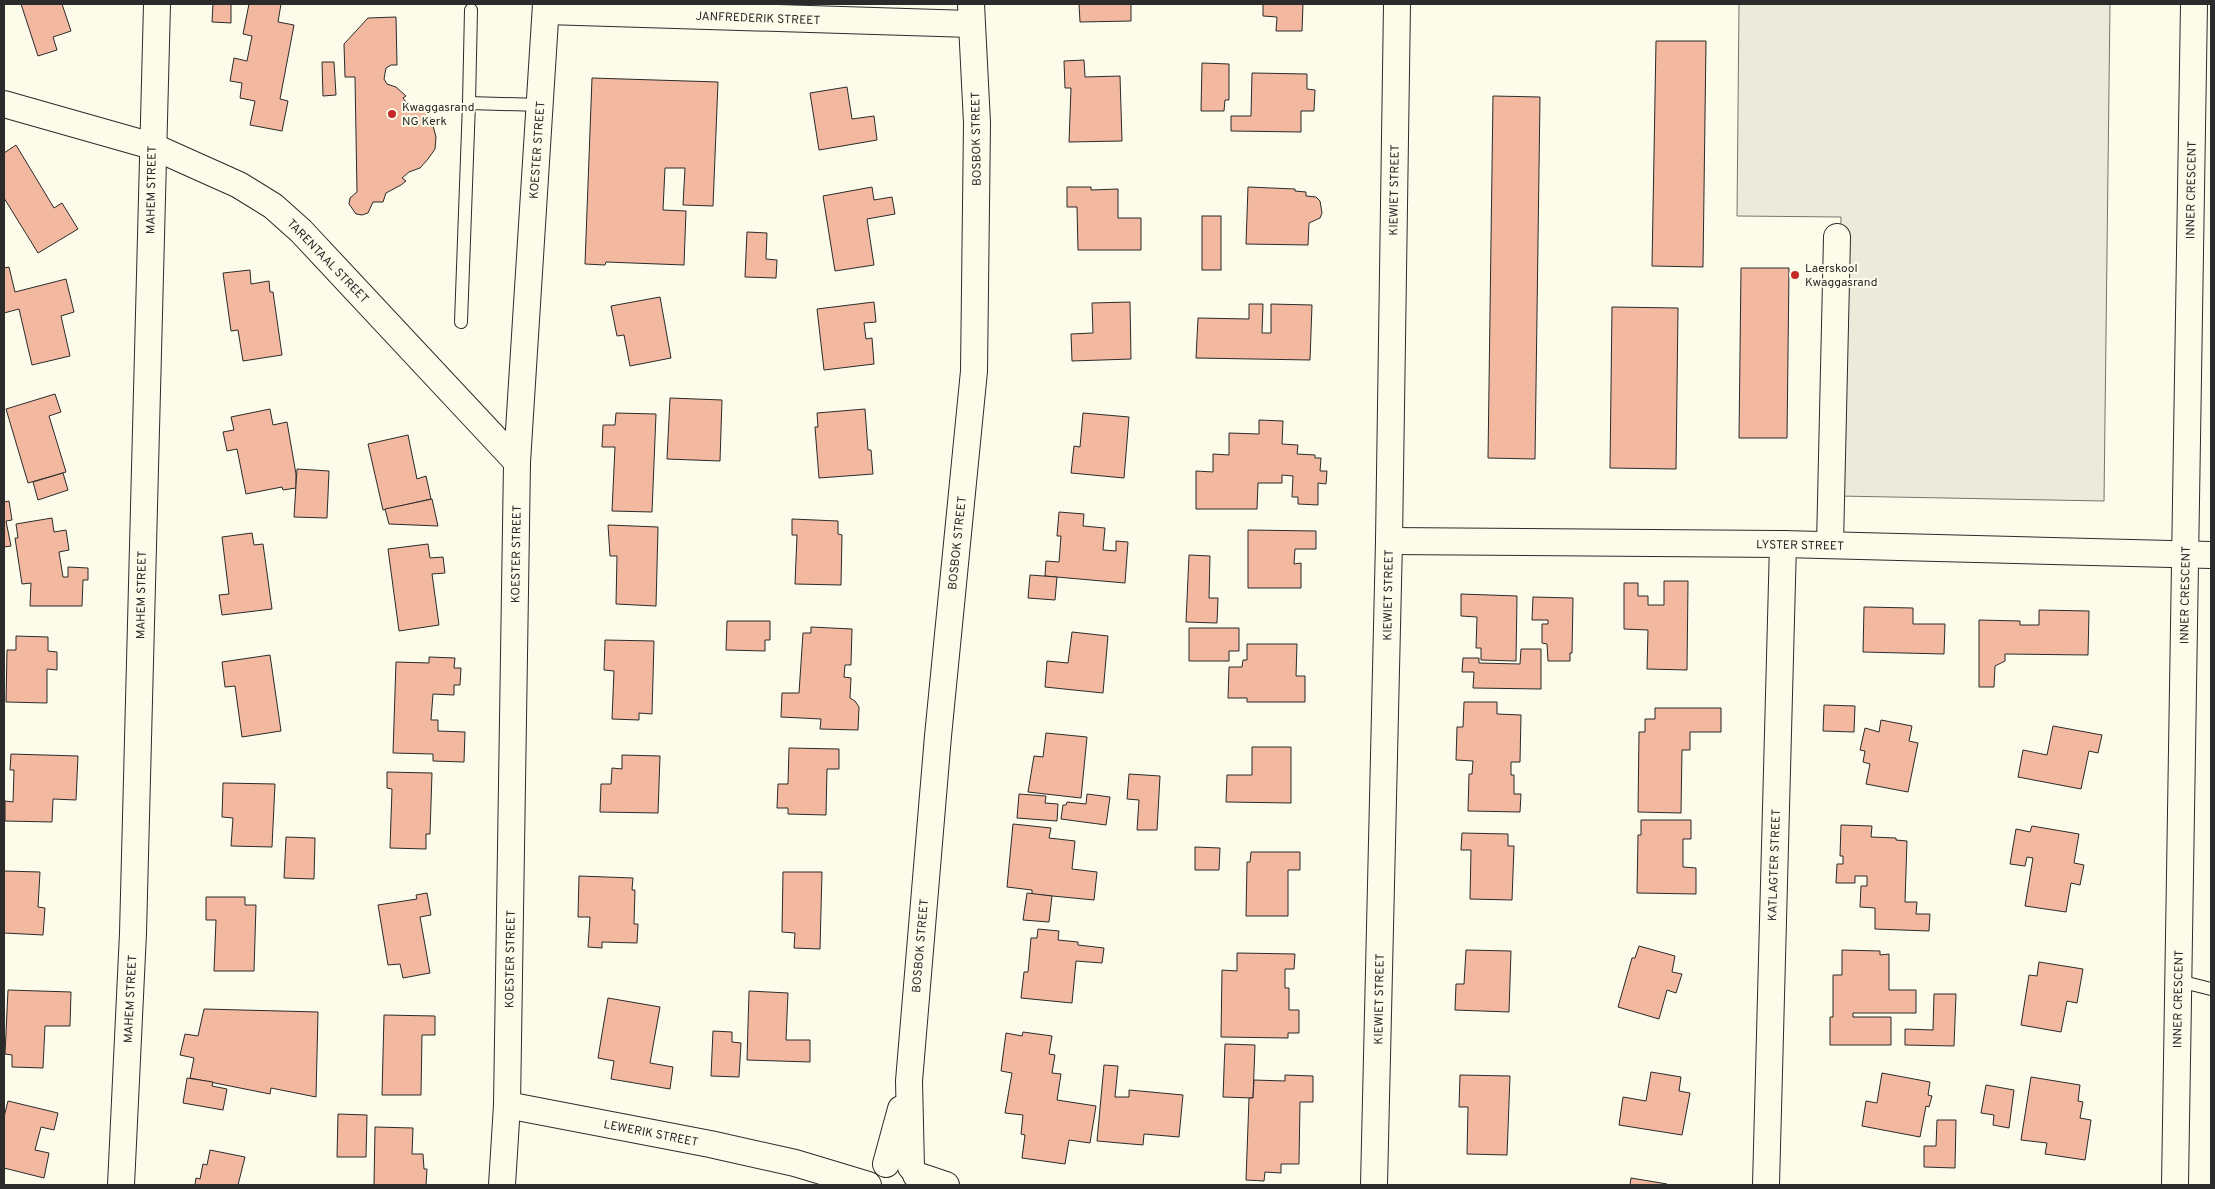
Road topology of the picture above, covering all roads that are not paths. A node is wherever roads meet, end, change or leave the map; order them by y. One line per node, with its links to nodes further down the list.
1 (157, 4): 10 (street, MAHEM STREET)
2 (1397, 4): 14 (street, KIEWIET STREET)
3 (2194, 4): 17 (street, INNER CRESCENT)
4 (546, 7): 6 (street, JANFREDERIK STREET); 9 (street, KOESTER STREET)
5 (471, 10): 7 (lane)
6 (971, 14): 22 (street, BOSBOK STREET)
7 (469, 103): 9 (lane); 12 (lane)
8 (4, 104): 10 (street, TARENTAAL STREET)
9 (540, 105): 13 (street, KOESTER STREET)
10 (152, 146): 13 (street, TARENTAAL STREET); 23 (street, MAHEM STREET)
11 (1837, 236): 16 (street)
12 (461, 322)
13 (518, 462): 21 (street, KOESTER STREET)
14 (1389, 541): 15 (street, LYSTER STREET); 26 (street, KIEWIET STREET)
15 (1783, 544): 16 (street, LYSTER STREET); 27 (street, KATLAGTER STREET)
16 (1830, 545): 17 (street, LYSTER STREET)
17 (2185, 555): 18 (street, LYSTER STREET); 19 (street, INNER CRESCENT)
18 (2211, 555)
19 (2178, 982): 20 (lane); 28 (street, INNER CRESCENT)
20 (2211, 989)
21 (507, 1105): 22 (street, LEWERIK STREET); 24 (street, KOESTER STREET)
22 (894, 1176): 25 (street, LEWERIK STREET)
23 (122, 1185)
24 (502, 1185)
25 (946, 1185)
26 (1374, 1185)
27 (1766, 1185)
28 (2175, 1185)

